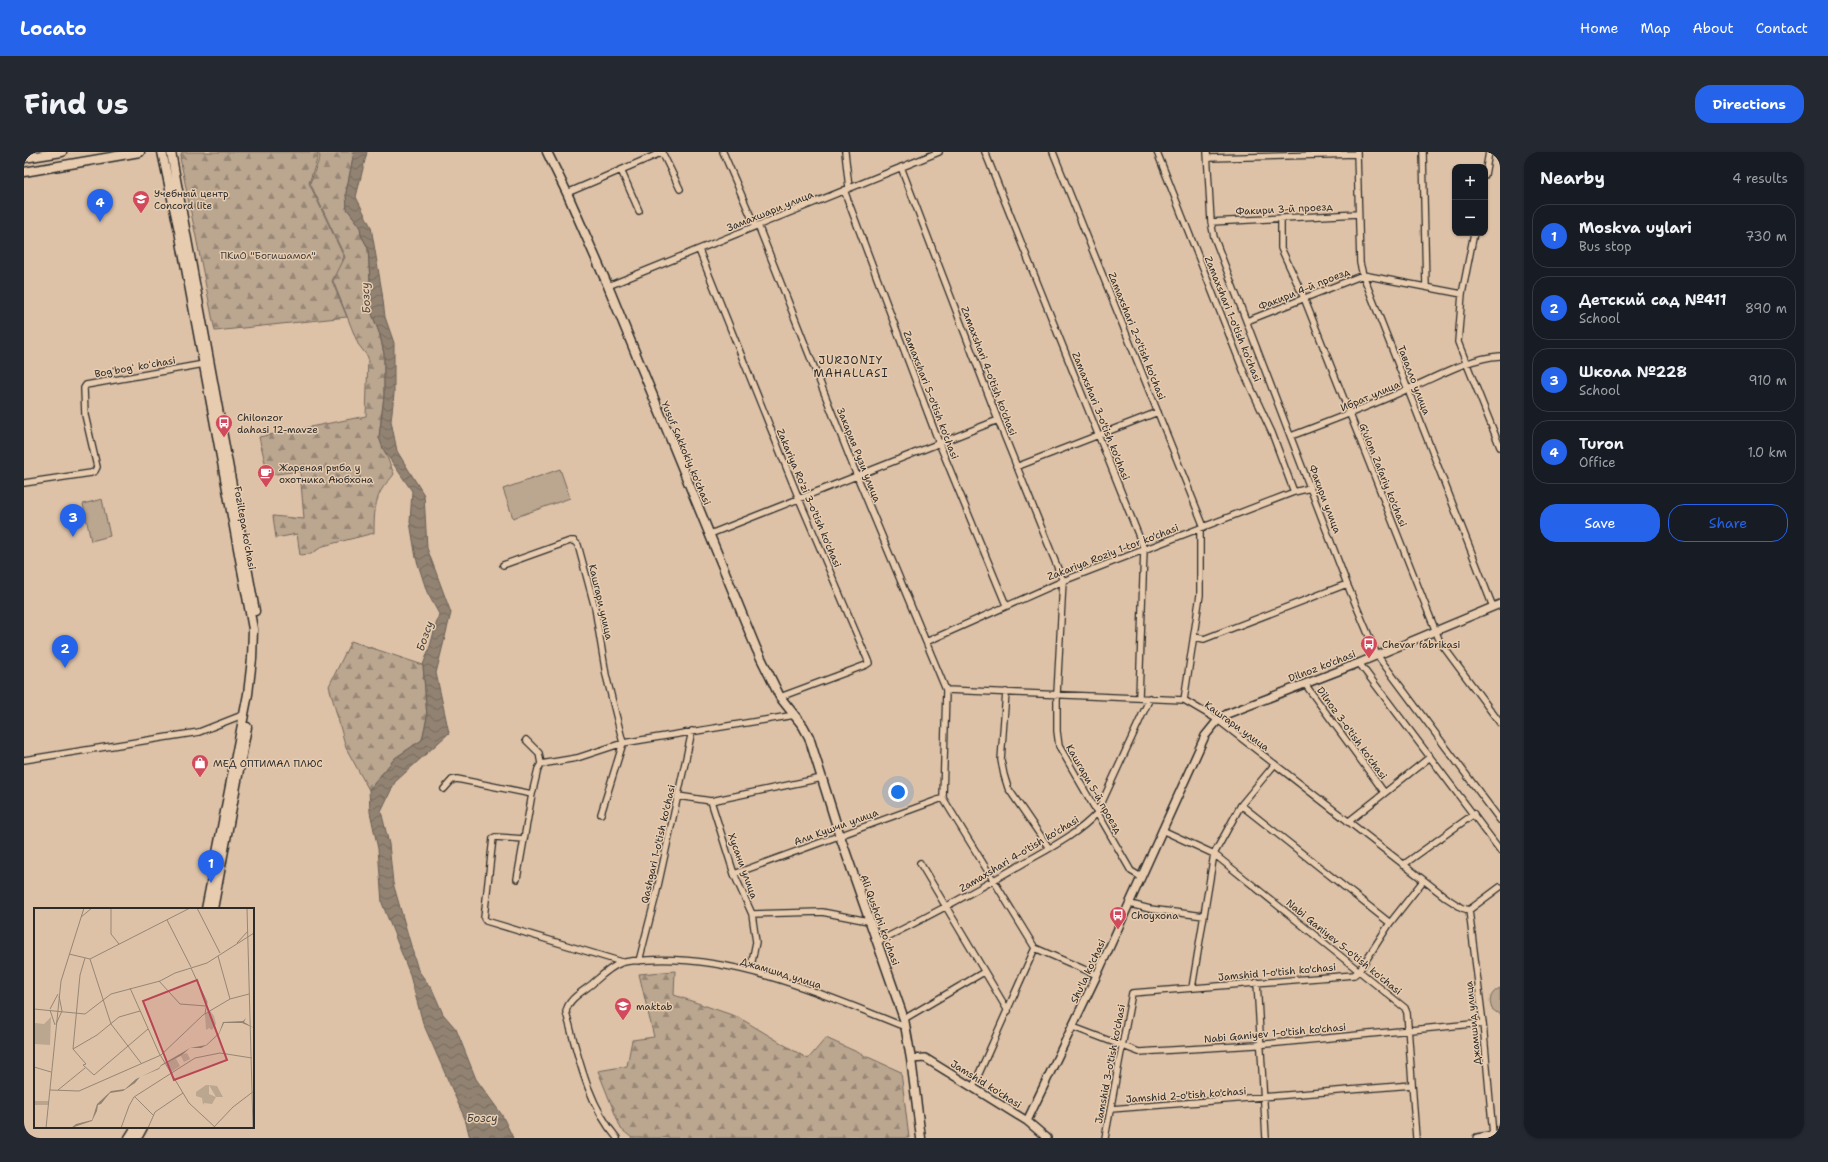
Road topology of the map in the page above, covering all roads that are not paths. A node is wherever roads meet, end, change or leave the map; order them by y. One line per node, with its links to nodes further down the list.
1 (62, 152): 18 (main road)
2 (140, 152): 22 (main road)
3 (162, 152): 40 (main road, Foziltepa ko'chasi)
4 (171, 152): 77 (main road, Foziltepa ko'chasi)
5 (547, 152): 25 (main road, Yusuf Sakkokiy ko'chasi)
6 (553, 152): 25 (main road, Yusuf Sakkokiy ko'chasi)
7 (662, 152): 21 (street); 23 (street)
8 (723, 152): 30 (street, Закария Рузи улица)
9 (845, 152): 24 (street, Zamaxshari 5-o'tish ko'chasi)
10 (939, 152): 20 (street, Замахшари улица)
11 (985, 152): 46 (street, Zamaxshari 3-o'tish ko'chasi)
12 (1052, 152): 43 (street, Zamaxshari 2-o'tish ko'chasi)
13 (1157, 152): 54 (street, Zamaxshari 1-o'tish ko'chasi)
14 (1423, 152): 35 (street)
15 (1489, 152): 19 (street)
16 (1357, 153): 17 (street); 27 (street, Тавалло улица)
17 (1207, 155): 29 (street, Факири улица)
18 (24, 158)
19 (1487, 164)
20 (901, 167): 24 (street, Замахшари улица); 45 (street, Zamaxshari 4-o'tish ko'chasi)
21 (621, 170): 25 (street); 26 (street)
22 (24, 172)
23 (680, 189)
24 (847, 189): 30 (street, Замахшари улица); 48 (street, Zamaxshari 5-o'tish ko'chasi)
25 (567, 193): 34 (main road, Yusuf Sakkokiy ko'chasi)
26 (640, 211)
27 (1358, 214): 28 (street, Факири 3-й проезд); 33 (street, Тавалло улица)
28 (1281, 219): 29 (street, Факири 3-й проезд); 37 (street, G'ulom Zafariy ko'chasi)
29 (1211, 222): 38 (street, Факири улица)
30 (757, 226): 32 (street, Замахшари улица); 51 (street, Закария Рузи улица)
31 (1473, 236): 36 (street)
32 (699, 250): 34 (street, Замахшари улица); 55 (street, Zakariya Ro'zi 3-o'tish ko'chasi)
33 (1363, 275): 35 (street, Факири 4-й проезд); 37 (street, Факири 4-й проезд); 42 (street, Тавалло улица)
34 (608, 286): 57 (main road, Yusuf Sakkokiy ko'chasi)
35 (1426, 287): 36 (street, Факири 4-й проезд)
36 (1462, 294): 41 (street)
37 (1304, 298): 38 (street, Факири 4-й проезд); 44 (street, G'ulom Zafariy ko'chasi)
38 (1247, 321): 47 (street, Факири улица)
39 (1500, 356): 41 (street, Ибрат улица)
40 (204, 364): 52 (street, Bogʻbogʻ koʻchasi); 77 (main road, Foziltepa ko'chasi)
41 (1467, 364): 42 (street, Ибрат улица); 49 (street)
42 (1408, 390): 44 (street, Ибрат улица); 63 (street, Тавалло улица)
43 (1158, 412): 46 (street); 56 (street, Zamaxshari 2-o'tish ko'chasi)
44 (1350, 414): 47 (street, Ибрат улица); 64 (street, G'ulom Zafariy ko'chasi)
45 (998, 420): 48 (street); 50 (street, Zamaxshari 4-o'tish ko'chasi)
46 (1099, 435): 50 (street); 58 (street, Zamaxshari 3-o'tish ko'chasi)
47 (1291, 436): 53 (street, Факири улица)
48 (939, 443): 51 (street); 62 (street, Zamaxshari 5-o'tish ko'chasi)
49 (1500, 447)
50 (1016, 467): 60 (street, Zamaxshari 4-o'tish ko'chasi)
51 (857, 476): 55 (street); 66 (street, Закария Рузи улица)
52 (24, 483)
53 (1310, 488): 54 (street, Zakariya Roziy 1-tor ko'chasi); 61 (street, Факири улица)
54 (1294, 492): 56 (street, Zakariya Roziy 1-tor ko'chasi)
55 (799, 499): 57 (street); 73 (street, Zakariya Ro'zi 3-o'tish ko'chasi)
56 (1202, 527): 58 (street, Zakariya Roziy 1-tor ko'chasi); 65 (street, Zamaxshari 2-o'tish ko'chasi)
57 (710, 534): 73 (main road, Yusuf Sakkokiy ko'chasi)
58 (1144, 549): 60 (street, Zakariya Roziy 1-tor ko'chasi); 74 (street, Zamaxshari 3-o'tish ko'chasi)
59 (502, 565): 83 (street, Кашгари улица)
60 (1063, 581): 62 (street, Zakariya Roziy 1-tor ko'chasi); 72 (street, Кашгари 5-й проезд)
61 (1347, 584): 65 (street); 67 (street, Факири улица)
62 (1006, 605): 66 (street, Zakariya Roziy 1-tor ko'chasi)
63 (1496, 606): 64 (street, Dilnoz ko'chasi)
64 (1435, 632): 67 (street, Dilnoz ko'chasi); 80 (street, G'ulom Zafariy ko'chasi)
65 (1195, 637): 76 (street, Zamaxshari 2-o'tish ko'chasi)
66 (926, 642): 70 (street, Закария Рузи улица)
67 (1377, 655): 68 (street, Dilnoz ko'chasi); 99 (street, Факири улица)
68 (1359, 663): 69 (street, Dilnoz ko'chasi); 84 (street)
69 (1305, 684): 79 (street, Dilnoz ko'chasi); 90 (street, Dilnoz 3-o'tish ko'chasi)
70 (946, 690): 71 (street, Кашгари улица); 93 (street)
71 (1006, 692): 72 (street, Кашгари улица); 104 (street)
72 (1057, 694): 74 (street, Кашгари улица); 96 (street, Кашгари 5-й проезд)
73 (780, 697): 78 (main road, Yusuf Sakkokiy ko'chasi)
74 (1139, 697): 75 (street, Кашгари улица)
75 (1150, 698): 76 (street, Кашгари улица); 96 (street, Zamaxshari 4-o'tish ko'chasi)
76 (1184, 700): 79 (street, Кашгари улица)
77 (247, 714): 85 (street); 116 (main road, Foziltepa ko'chasi); 117 (main road, Foziltepa ko'chasi)
78 (795, 716): 81 (street); 88 (main road, Ali Qushchi koʻchasi)
79 (1218, 720): 87 (street, Кашгари улица); 101 (street, Shu'la ko'chasi)
80 (1500, 723)
81 (692, 730): 83 (street); 92 (street, Qashgari 1-o'tish ko'chasi)
82 (526, 740): 86 (street)
83 (623, 743): 86 (street); 97 (street)
84 (1430, 757): 90 (street); 98 (street)
85 (24, 760)
86 (541, 764): 91 (street)
87 (1274, 764): 95 (street); 100 (street, Кашгари улица)
88 (822, 778): 94 (street); 102 (main road, Ali Qushchi koʻchasi)
89 (444, 789): 91 (street)
90 (1384, 792): 100 (street)
91 (532, 794): 103 (street)
92 (678, 796): 94 (street); 126 (street, Qashgari 1-o'tish ko'chasi)
93 (944, 798): 102 (street, Али Кушчи улица); 112 (street)
94 (712, 802): 109 (street, Хусани улица)
95 (1241, 805): 106 (street); 123 (street)
96 (1097, 813): 104 (street, Zamaxshari 4-o'tish ko'chasi); 110 (street, Кашгари 5-й проезд)
97 (602, 814)
98 (1474, 814): 105 (street); 108 (street)
99 (1500, 820)
100 (1348, 822): 108 (street, Кашгари улица)
101 (1162, 830): 106 (street, Nabi Ganiyev 5-o'tish ko'chasi); 110 (street, Shu'la ko'chasi)
102 (840, 836): 109 (street, Али Кушчи улица); 122 (main road, Ali Qushchi koʻchasi)
103 (524, 839): 111 (street); 127 (street, Джамшид улица)
104 (1049, 848): 112 (street, Zamaxshari 4-o'tish ko'chasi)
105 (1500, 850)
106 (1214, 854): 121 (street); 129 (street, Nabi Ganiyev 5-o'tish ko'chasi)
107 (920, 863): 118 (street)
108 (1403, 865): 113 (street, Кашгари улица)
109 (734, 874): 120 (street, Хусани улица)
110 (1141, 876): 115 (street, Shu'la ko'chasi)
111 (517, 879)
112 (994, 880): 118 (street, Zamaxshari 4-o'tish ko'chasi); 125 (street)
113 (1423, 881): 119 (street, Кашгари улица); 123 (street)
114 (1500, 887): 119 (street)
115 (1130, 904): 121 (street); 131 (street, Shu'la ko'chasi)
116 (206, 908)
117 (212, 908)
118 (946, 908): 124 (street, Zamaxshari 4-o'tish ko'chasi); 130 (street)
119 (1469, 910): 137 (street, Джамшид улица)
120 (752, 914): 122 (street); 128 (street, Хусани улица)
121 (1204, 916): 133 (street)
122 (868, 921): 124 (main road, Ali Qushchi koʻchasi)
123 (1390, 924): 129 (street)
124 (877, 942): 136 (main road, Ali Qushchi koʻchasi)
125 (1035, 948): 131 (street); 135 (street)
126 (639, 961): 127 (street, Джамшид улица); 128 (street, Джамшид улица)
127 (622, 962): 154 (street, Джамшид улица)
128 (750, 971): 138 (street, Джамшид улица)
129 (1359, 971): 132 (street, Jamshid 1-o'tish ko'chasi); 140 (street, Nabi Ganiyev 5-o'tish ko'chasi)
130 (984, 972): 135 (street); 136 (street)
131 (1097, 975): 139 (street, Shu'la ko'chasi)
132 (1257, 982): 133 (street, Jamshid 1-o'tish ko'chasi); 141 (street)
133 (1192, 988): 134 (street, Jamshid 1-o'tish ko'chasi)
134 (1132, 993): 142 (street, Jamshid 3-o'tish ko'chasi)
135 (1008, 1011): 145 (street)
136 (904, 1019): 138 (main road, Ali Qushchi koʻchasi)
137 (1482, 1023): 140 (street, Nabi Ganiyev 1-o'tish ko'chasi); 151 (street, Джамшид улица)
138 (905, 1027): 143 (main road, Ali Qushchi koʻchasi)
139 (1072, 1027): 142 (street, Nabi Ganiyev 1-o'tish ko'chasi); 148 (street, Shu'la ko'chasi)
140 (1408, 1030): 141 (street, Nabi Ganiyev 1-o'tish ko'chasi); 144 (street, Nabi Ganiyev 5-o'tish ko'chasi)
141 (1260, 1044): 142 (street, Nabi Ganiyev 1-o'tish ko'chasi); 146 (street)
142 (1121, 1046): 147 (street, Jamshid 3-o'tish ko'chasi)
143 (911, 1059): 145 (street, Jamshid ko'chasi); 155 (main road, Ali Qushchi koʻchasi)
144 (1412, 1085): 146 (street, Jamshid 2-o'tish ko'chasi); 159 (street, Nabi Ganiyev 5-o'tish ko'chasi)
145 (973, 1087): 148 (street, Jamshid ko'chasi)
146 (1263, 1098): 147 (street, Jamshid 2-o'tish ko'chasi); 158 (street)
147 (1111, 1109): 157 (street, Jamshid 3-o'tish ko'chasi)
148 (1028, 1122): 156 (street, Jamshid ko'chasi)
149 (135, 1128): 152 (main road)
150 (142, 1128): 153 (main road)
151 (1497, 1135): 160 (street)
152 (129, 1138)
153 (137, 1138)
154 (617, 1138)
155 (921, 1138)
156 (1047, 1138)
157 (1105, 1138)
158 (1266, 1138)
159 (1416, 1138)
160 (1477, 1138)

